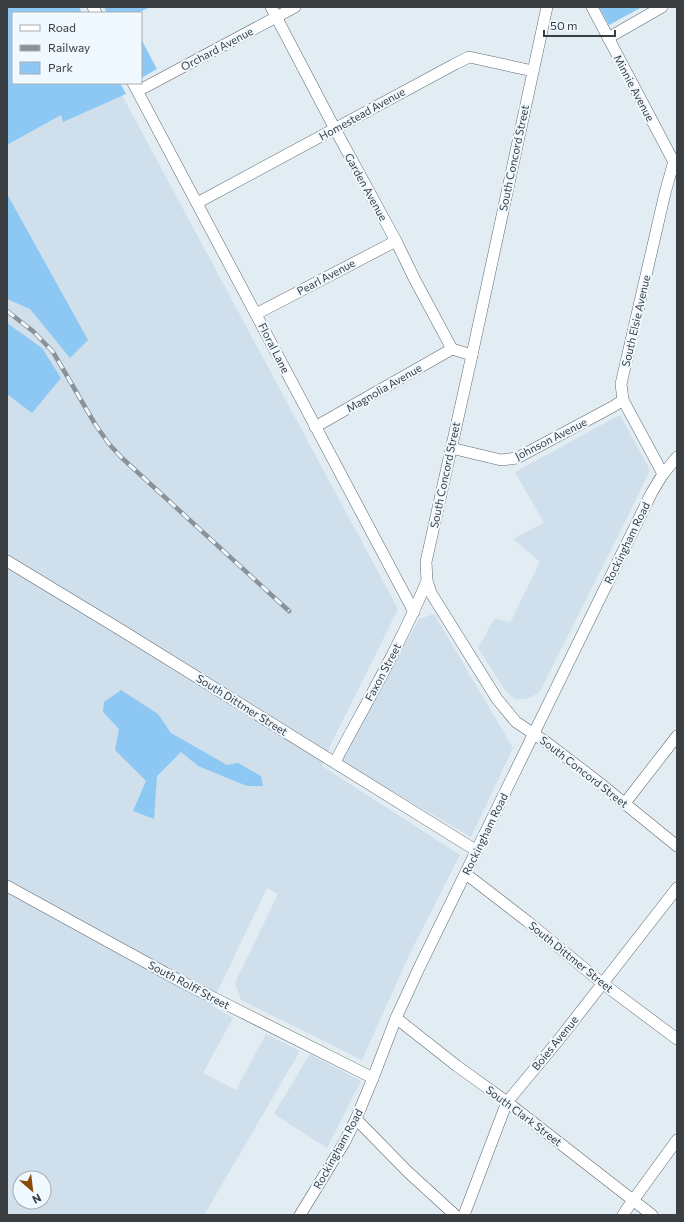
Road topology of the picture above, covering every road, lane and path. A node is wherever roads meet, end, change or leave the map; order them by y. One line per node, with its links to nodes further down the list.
1 (271, 7): 6 (street, Garden Avenue)
2 (295, 7): 6 (street, Orchard Avenue)
3 (547, 7): 8 (street, South Concord Street)
4 (592, 7): 7 (street, Minnie Avenue)
5 (662, 7): 7 (street)
6 (276, 17): 9 (street, Orchard Avenue); 10 (street, Garden Avenue)
7 (608, 38): 11 (street, Minnie Avenue)
8 (533, 71): 10 (street, Homestead Avenue); 16 (street, South Concord Street)
9 (136, 87): 12 (street, Floral Lane)
10 (334, 129): 12 (street, Homestead Avenue); 13 (street, Garden Avenue)
11 (675, 165): 17 (street, South Elsie Avenue)
12 (197, 203): 14 (street, Floral Lane)
13 (396, 240): 14 (street, Pearl Avenue); 15 (street, Garden Avenue)
14 (256, 314): 18 (street, Floral Lane)
15 (452, 349): 16 (street); 18 (street, Magnolia Avenue)
16 (472, 355): 19 (street, South Concord Street)
17 (623, 400): 19 (street, Johnson Avenue); 21 (street, South Elsie Avenue)
18 (315, 427): 24 (street, Floral Lane)
19 (451, 448): 23 (street, South Concord Street)
20 (677, 457): 21 (street, Rockingham Road)
21 (663, 474): 25 (street, Rockingham Road)
22 (7, 561): 27 (street, South Dittmer Street)
23 (427, 581): 24 (street, Faxon Street); 25 (street, South Concord Street)
24 (414, 612): 27 (street, Faxon Street)
25 (533, 734): 28 (street, South Concord Street); 30 (street, Rockingham Road)
26 (677, 736): 28 (street)
27 (335, 762): 30 (street, South Dittmer Street)
28 (625, 803): 29 (street, South Concord Street)
29 (677, 846)
30 (477, 851): 31 (street, Rockingham Road)
31 (466, 874): 34 (street, South Dittmer Street); 35 (street, Rockingham Road)
32 (7, 886): 37 (street, South Rolff Street)
33 (677, 888): 34 (street, Boies Avenue)
34 (602, 983): 36 (street, South Dittmer Street); 38 (street, Boies Avenue)
35 (396, 1018): 37 (street, Rockingham Road); 38 (street, South Clark Street)
36 (677, 1039)
37 (373, 1078): 39 (street, Rockingham Road)
38 (507, 1102): 41 (street, South Clark Street); 44 (street, Boies Avenue)
39 (356, 1119): 42 (street, Rockingham Road); 43 (street)
40 (677, 1140): 41 (street)
41 (633, 1200): 45 (street); 46 (street, South Clark Street)
42 (300, 1215)
43 (455, 1215)
44 (464, 1215)
45 (623, 1215)
46 (652, 1215)

